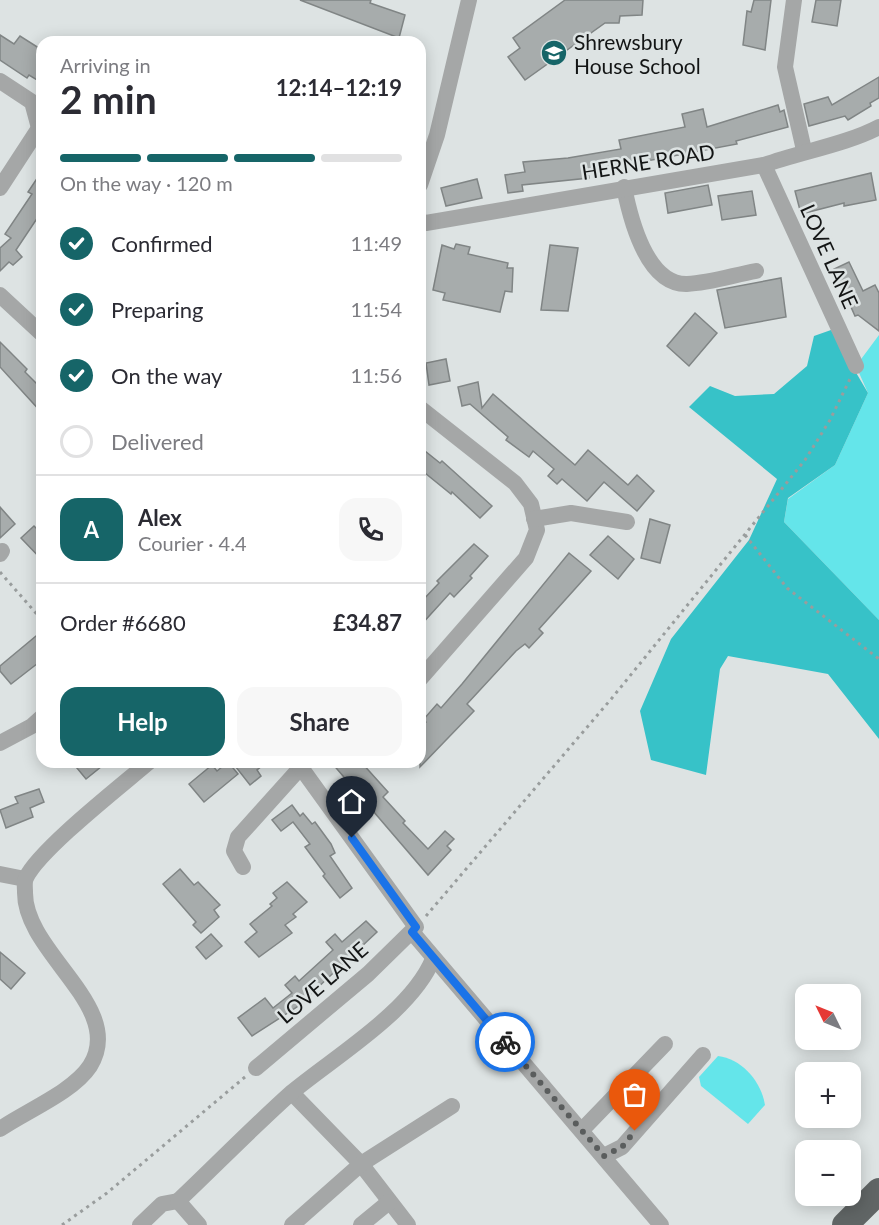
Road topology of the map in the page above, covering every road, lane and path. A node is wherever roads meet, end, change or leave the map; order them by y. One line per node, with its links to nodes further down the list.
1 (469, 0): 9 (street)
2 (794, 0): 7 (street)
3 (0, 81): 4 (street)
4 (36, 114)
5 (879, 127): 7 (street, HERNE ROAD)
6 (36, 135): 11 (street)
7 (804, 150): 8 (street, HERNE ROAD)
8 (764, 165): 10 (street, HERNE ROAD); 16 (street, LOVE LANE)
9 (426, 167)
10 (624, 187): 12 (street, HERNE ROAD); 13 (street)
11 (0, 188)
12 (426, 223)
13 (756, 271)
14 (0, 295): 15 (street)
15 (36, 328)
16 (856, 366): 20 (path)
17 (426, 413): 18 (street)
18 (534, 519): 19 (street); 24 (street)
19 (627, 522)
20 (744, 535): 23 (path); 33 (path)
21 (0, 572): 22 (path)
22 (36, 613)
23 (879, 659)
24 (426, 673)
25 (36, 722): 26 (street)
26 (0, 743)
27 (142, 768): 32 (street)
28 (296, 768): 30 (street)
29 (301, 768): 33 (street)
30 (243, 867)
31 (0, 874): 32 (street)
32 (25, 879): 40 (street)
33 (414, 930): 34 (street); 37 (street, LOVE LANE)
34 (433, 959): 38 (street); 41 (street)
35 (665, 1044): 41 (street)
36 (704, 1055): 42 (street)
37 (256, 1068): 47 (path)
38 (292, 1093): 43 (street); 45 (street)
39 (452, 1106): 43 (street)
40 (0, 1129)
41 (582, 1130): 42 (street)
42 (604, 1156): 53 (street)
43 (361, 1164): 46 (street); 50 (street)
44 (879, 1191): 54 (highway)
45 (178, 1201): 48 (street); 49 (street)
46 (388, 1202): 51 (street); 52 (street)
47 (62, 1225)
48 (140, 1225)
49 (199, 1225)
50 (292, 1225)
51 (361, 1225)
52 (408, 1225)
53 (661, 1225)
54 (845, 1225)

